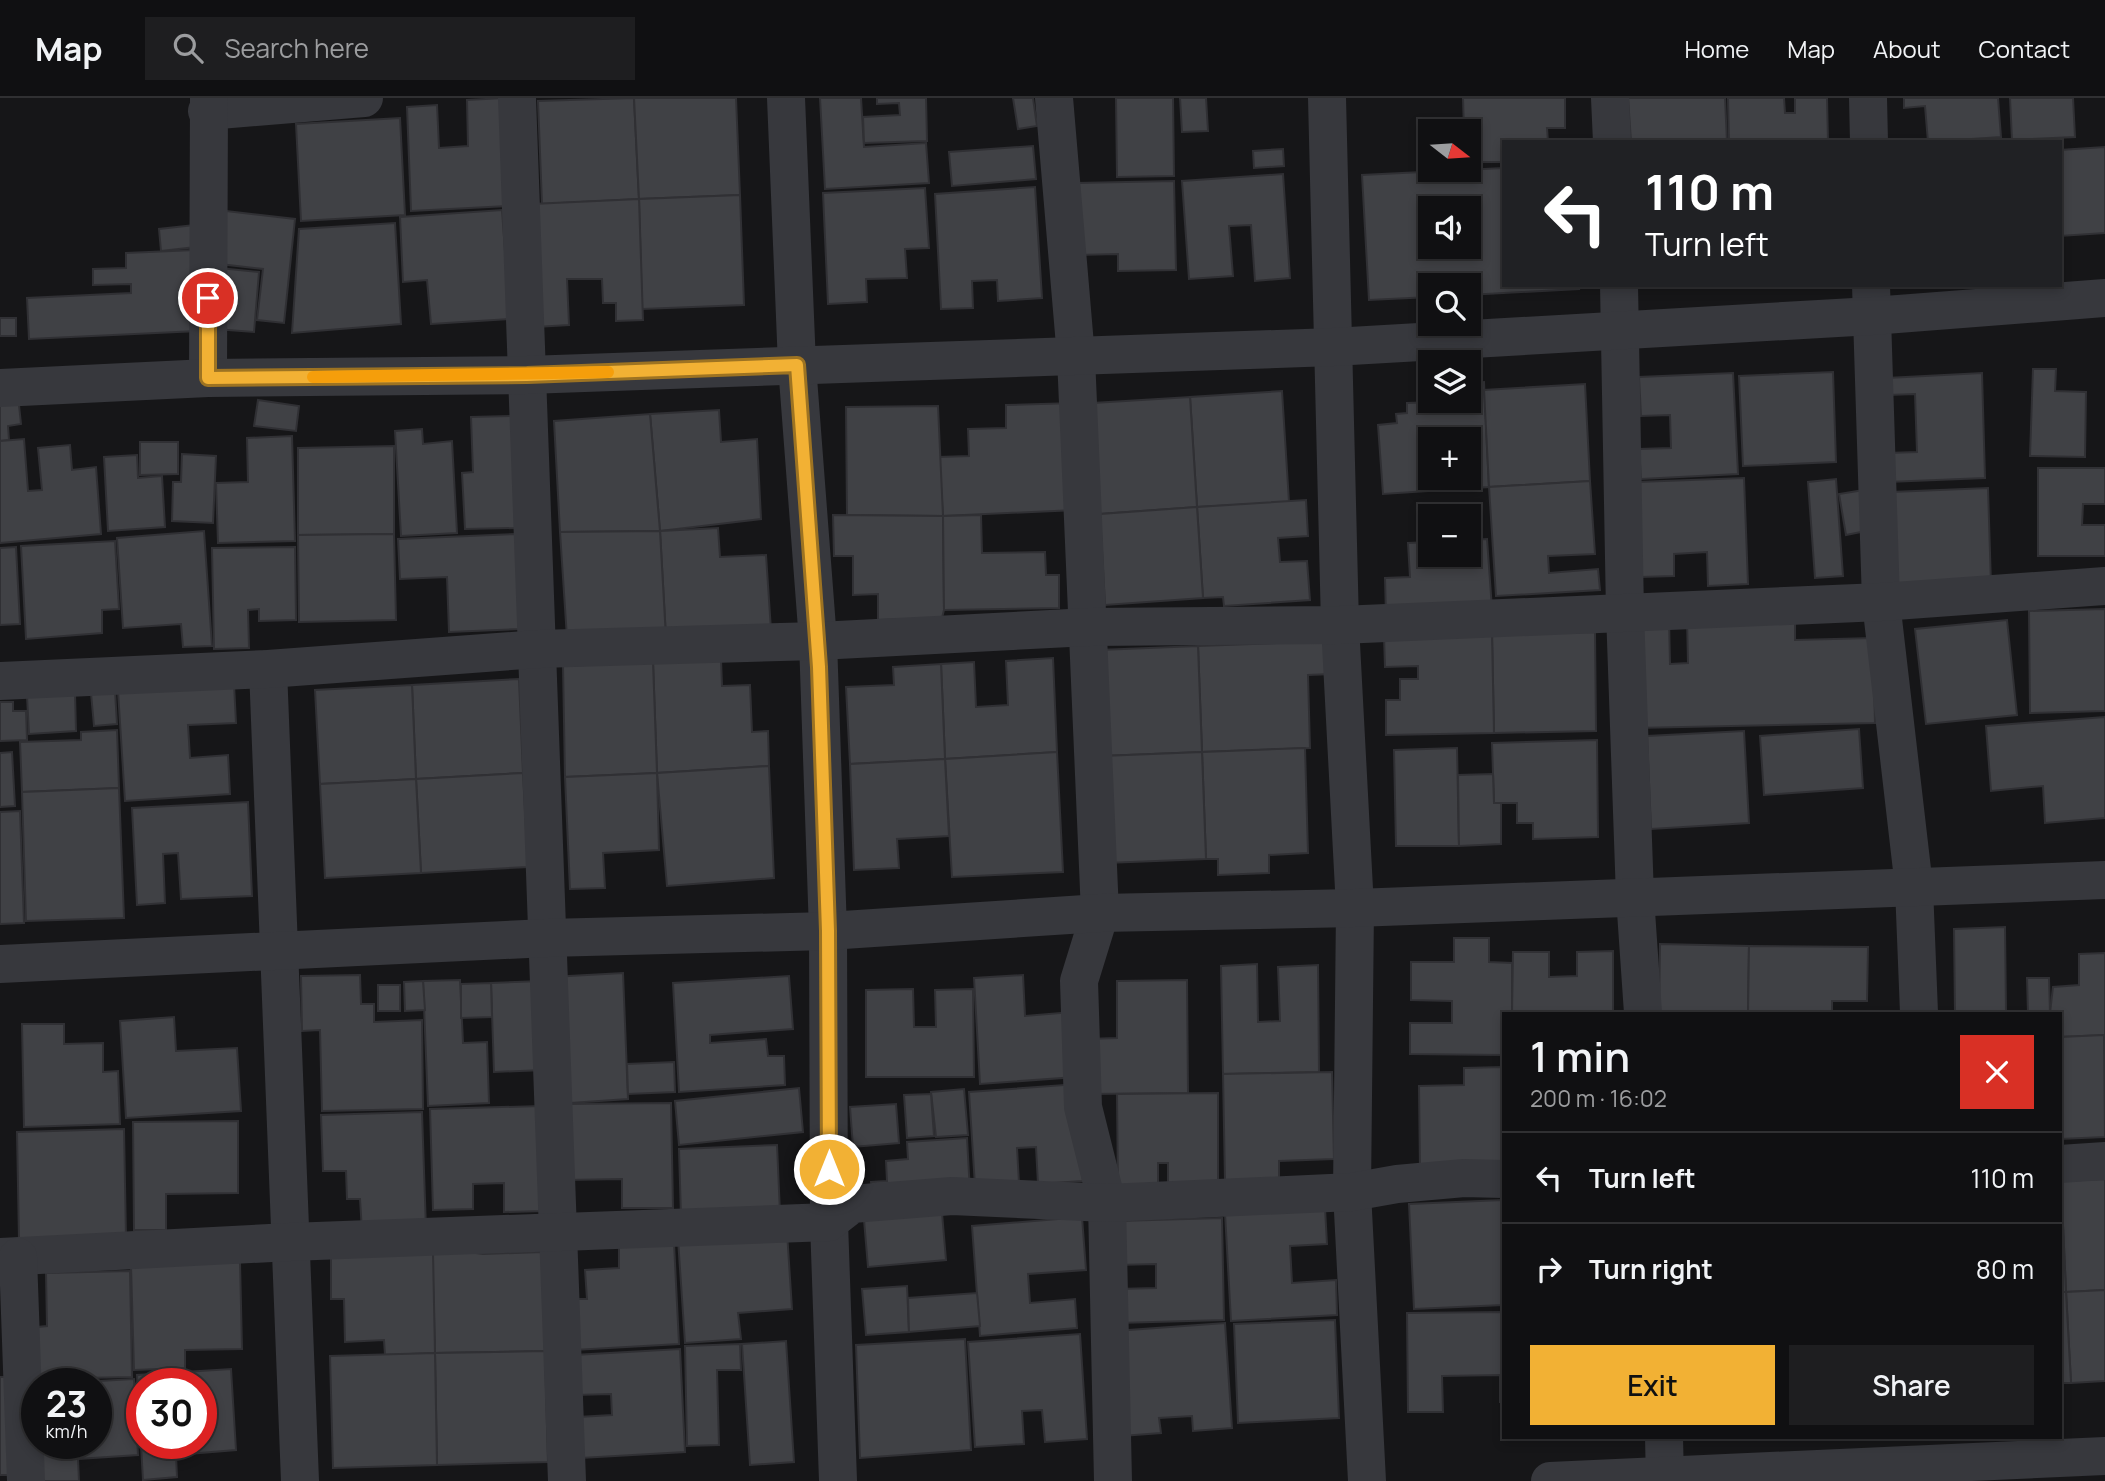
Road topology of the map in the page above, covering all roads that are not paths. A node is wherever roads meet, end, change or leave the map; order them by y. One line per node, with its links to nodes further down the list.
1 (364, 98): 8 (street)
2 (517, 98): 18 (street)
3 (786, 98): 17 (street)
4 (1054, 98): 16 (street)
5 (1327, 98): 15 (street)
6 (1610, 98): 9 (street)
7 (1868, 98): 10 (street)
8 (208, 105): 19 (street)
9 (1612, 140)
10 (1869, 140)
11 (1619, 287): 14 (street)
12 (2105, 298): 13 (street)
13 (1872, 301): 14 (street); 22 (street)
14 (1621, 330): 15 (street); 23 (street)
15 (1333, 347): 16 (street); 24 (street)
16 (1076, 357): 17 (street); 25 (street)
17 (797, 365): 18 (street); 26 (street)
18 (527, 375): 19 (street); 27 (street)
19 (208, 378): 20 (street)
20 (0, 388)
21 (2105, 586): 22 (street)
22 (1881, 602): 23 (street); 31 (street)
23 (1625, 612): 24 (street); 32 (street)
24 (1340, 625): 25 (street); 33 (street)
25 (1089, 627): 26 (street); 34 (street)
26 (818, 641): 27 (street); 35 (street)
27 (538, 649): 28 (street); 36 (street)
28 (268, 669): 29 (street); 37 (street)
29 (0, 681)
30 (2105, 880): 31 (street)
31 (1914, 887): 32 (street); 40 (street)
32 (1635, 897): 33 (street); 39 (street)
33 (1355, 908): 34 (street); 44 (street)
34 (1100, 913): 35 (street); 45 (street)
35 (828, 931): 36 (street); 46 (street)
36 (547, 938): 37 (street); 47 (street)
37 (278, 952): 38 (street); 48 (street)
38 (0, 964)
39 (1643, 1012)
40 (1919, 1012)
41 (2105, 1161): 42 (street)
42 (2062, 1164)
43 (1502, 1179): 44 (street)
44 (1352, 1192): 45 (street); 59 (street)
45 (1107, 1203): 46 (street); 58 (street)
46 (829, 1222): 47 (street); 57 (street)
47 (557, 1232): 48 (street); 56 (street)
48 (290, 1242): 49 (street); 55 (street)
49 (9, 1257): 54 (street)
50 (1664, 1439): 53 (street)
51 (2105, 1456): 52 (street)
52 (1934, 1460): 53 (street)
53 (1665, 1478): 60 (street)
54 (26, 1481)
55 (300, 1481)
56 (567, 1481)
57 (838, 1481)
58 (1113, 1481)
59 (1367, 1481)
60 (1550, 1481)

